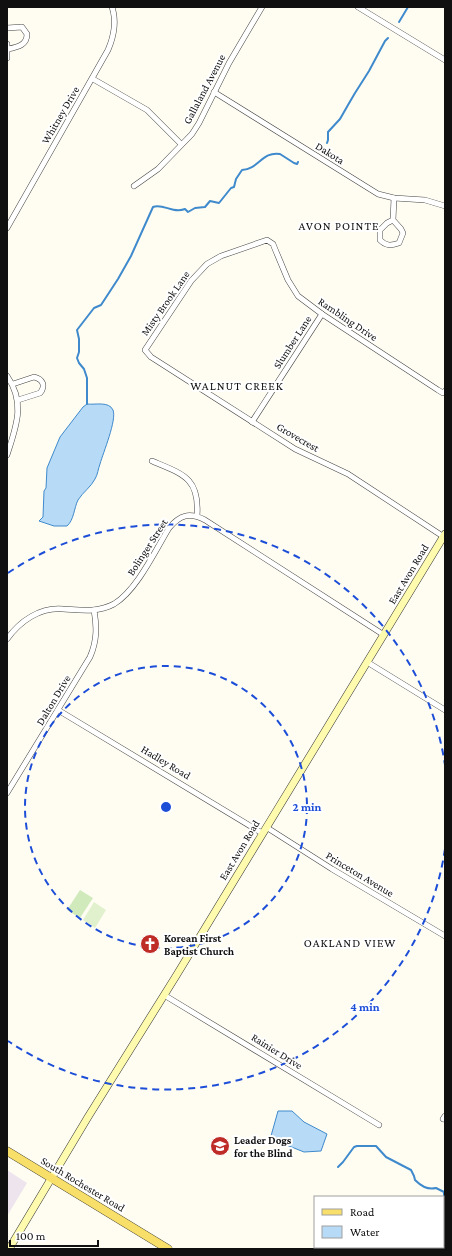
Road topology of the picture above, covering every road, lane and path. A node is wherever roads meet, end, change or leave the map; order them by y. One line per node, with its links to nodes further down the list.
1 (112, 7): 8 (street, Whitney Drive)
2 (262, 7): 9 (street, Gallaland Avenue)
3 (358, 7): 7 (street)
4 (7, 28): 5 (street)
5 (7, 46): 6 (street)
6 (7, 58)
7 (445, 60)
8 (93, 79): 10 (street); 15 (street, Whitney Drive)
9 (214, 92): 10 (street, Gallaland Avenue); 12 (street, Dakota)
10 (181, 144): 11 (street, Gallaland Avenue)
11 (134, 186)
12 (394, 198): 13 (street, Dakota); 14 (street)
13 (445, 206)
14 (393, 220): 14 (street)
15 (7, 228)
16 (267, 240): 17 (street, Rambling Drive); 18 (street, Misty Brook Lane)
17 (322, 314): 21 (street, Rambling Drive); 23 (street, Slumber Lane)
18 (145, 350): 23 (street, Grovecrest)
19 (7, 376): 20 (street)
20 (13, 384): 22 (street); 22 (street)
21 (444, 392)
22 (18, 400): 24 (street)
23 (252, 422): 27 (street, Grovecrest)
24 (7, 455)
25 (152, 461): 26 (street)
26 (197, 516): 28 (street, Bolinger Street); 29 (street)
27 (444, 536): 29 (main road, East Avon Road)
28 (94, 610): 30 (street, Bolinger Street); 32 (street, Dalton Drive)
29 (384, 635): 31 (main road, East Avon Road)
30 (7, 639)
31 (367, 662): 33 (street); 35 (main road, East Avon Road)
32 (58, 710): 34 (street, Dalton Drive); 35 (street, Hadley Road)
33 (445, 710)
34 (7, 794)
35 (264, 830): 36 (street, Princeton Avenue); 37 (main road, East Avon Road)
36 (445, 936)
37 (164, 995): 38 (street, Rainier Drive); 40 (main road, East Avon Road)
38 (379, 1125)
39 (7, 1151): 40 (main road, South Rochester Road)
40 (51, 1178): 41 (main road, East Avon Road); 42 (main road, South Rochester Road)
41 (9, 1249)
42 (168, 1249)

